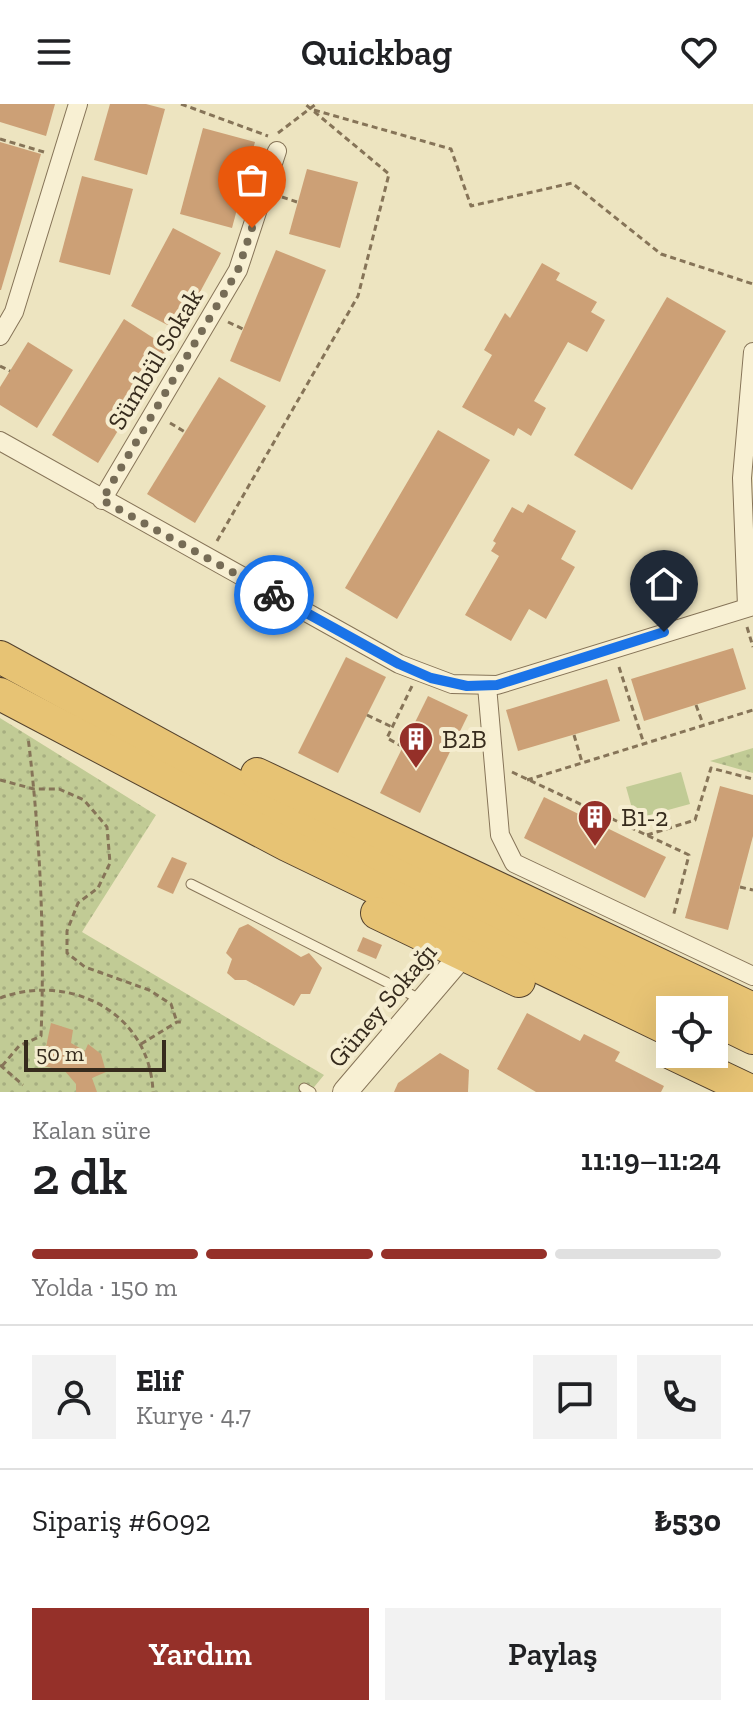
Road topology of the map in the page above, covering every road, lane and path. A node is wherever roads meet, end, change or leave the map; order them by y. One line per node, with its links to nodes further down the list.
1 (78, 104): 11 (street)
2 (181, 104): 5 (path)
3 (305, 104): 6 (path)
4 (316, 104): 6 (path)
5 (193, 106): 6 (path)
6 (310, 109): 10 (path); 17 (path)
7 (0, 139): 9 (path)
8 (277, 151): 16 (street, Sümbül Sokak)
9 (51, 154)
10 (753, 284)
11 (0, 336)
12 (753, 352): 18 (street)
13 (0, 366): 14 (path)
14 (10, 371)
15 (0, 441): 16 (street)
16 (102, 500): 17 (street)
17 (207, 558): 21 (street)
18 (750, 606): 19 (street)
19 (612, 649): 22 (street); 31 (path)
20 (0, 657): 23 (highway)
21 (419, 672): 22 (street); 29 (path)
22 (487, 686): 34 (street)
23 (66, 691): 47 (highway); 50 (highway)
24 (11, 700): 38 (path); 44 (highway); 53 (highway)
25 (696, 705): 28 (path)
26 (753, 710): 28 (path)
27 (367, 715): 29 (path)
28 (704, 725): 31 (path)
29 (392, 727): 32 (path)
30 (574, 735): 33 (path)
31 (644, 744): 33 (path)
32 (403, 747)
33 (582, 762): 37 (path)
34 (494, 764): 37 (path); 43 (street)
35 (753, 779): 39 (path)
36 (0, 780): 38 (path)
37 (527, 780): 39 (path)
38 (34, 789): 46 (path); 51 (path)
39 (647, 835): 43 (path)
40 (191, 884): 49 (lane)
41 (740, 887): 42 (path)
42 (753, 890)
43 (668, 936): 45 (street)
44 (462, 955): 49 (street, Güney Sokağı); 57 (highway)
45 (753, 976)
46 (43, 990): 48 (path); 56 (path); 59 (path)
47 (666, 996)
48 (0, 998)
49 (423, 1000): 64 (street, Güney Sokağı)
50 (753, 1009)
51 (177, 1022): 52 (path); 56 (path)
52 (184, 1022)
53 (656, 1023)
54 (728, 1026): 55 (highway)
55 (753, 1038)
56 (141, 1044): 63 (path)
57 (656, 1046)
58 (728, 1058): 61 (highway)
59 (1, 1066): 62 (path)
60 (703, 1068): 65 (highway)
61 (753, 1070)
62 (23, 1085)
63 (153, 1092)
64 (345, 1092)
65 (753, 1092)

